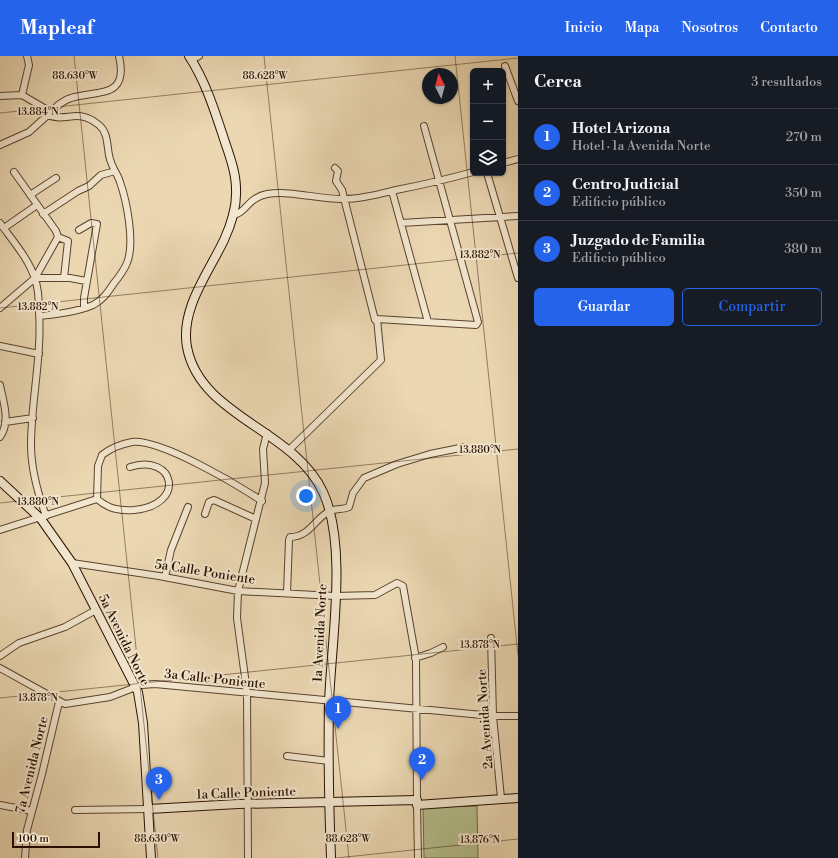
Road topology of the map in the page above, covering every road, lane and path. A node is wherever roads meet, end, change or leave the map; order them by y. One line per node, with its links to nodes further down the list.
1 (27, 56): 5 (street)
2 (118, 56): 8 (street)
3 (193, 57): 25 (main road, 1a Avenida Norte)
4 (505, 66): 7 (street)
5 (22, 95): 6 (street); 8 (street)
6 (0, 96)
7 (518, 101)
8 (49, 114): 10 (street); 14 (street)
9 (424, 126): 19 (street)
10 (0, 145)
11 (518, 159): 12 (street)
12 (506, 162)
13 (335, 168): 22 (street)
14 (115, 171): 24 (street); 38 (street)
15 (14, 172): 21 (street)
16 (470, 173): 19 (street)
17 (488, 176): 27 (street)
18 (56, 178): 21 (street)
19 (441, 181): 20 (street); 28 (street)
20 (392, 191): 22 (street); 29 (street)
21 (30, 195): 23 (street)
22 (344, 199): 25 (street); 40 (street)
23 (38, 206): 24 (street); 30 (street)
24 (43, 214): 32 (street)
25 (232, 215): 47 (main road, 1a Avenida Norte)
26 (518, 216): 27 (street)
27 (500, 217): 28 (street); 35 (street)
28 (451, 220): 29 (street); 41 (street)
29 (401, 223): 41 (street)
30 (2, 225): 33 (street, 5a Avenida Norte)
31 (79, 230): 36 (street)
32 (58, 237): 33 (street); 34 (street)
33 (35, 278): 34 (street); 37 (street); 39 (street, 5a Avenida Norte)
34 (64, 278): 36 (street)
35 (518, 278)
36 (86, 281): 38 (street)
37 (0, 308)
38 (84, 308): 39 (street)
39 (40, 316): 43 (street, 5a Avenida Norte)
40 (377, 319): 41 (street); 50 (street)
41 (428, 322)
42 (0, 346): 43 (street)
43 (39, 354): 45 (street, 5a Avenida Norte)
44 (0, 385): 46 (street)
45 (33, 418): 46 (street); 58 (street, 5a Avenida Norte)
46 (6, 422): 48 (street)
47 (267, 434): 50 (main road, 1a Avenida Norte); 54 (street)
48 (0, 437)
49 (465, 447): 56 (street)
50 (288, 451): 56 (main road, 1a Avenida Norte)
51 (130, 467): 53 (street)
52 (0, 480): 58 (main road)
53 (97, 499): 54 (street); 58 (street)
54 (262, 501): 59 (street)
55 (188, 507): 62 (street)
56 (330, 511): 64 (street); 65 (main road, 1a Avenida Norte)
57 (205, 514): 59 (street)
58 (43, 518): 60 (street); 61 (main road, 5a Avenida Norte)
59 (256, 519): 63 (street)
60 (0, 530)
61 (72, 563): 62 (street, 5a Calle Poniente); 66 (main road, 5a Avenida Norte)
62 (165, 577): 63 (street, 5a Calle Poniente)
63 (238, 591): 64 (street, 5a Calle Poniente); 73 (street)
64 (287, 594): 65 (street, 5a Calle Poniente)
65 (335, 596): 70 (street, 5a Calle Poniente); 75 (main road, 1a Avenida Norte)
66 (96, 610): 69 (street); 72 (main road, 5a Avenida Norte)
67 (491, 638): 77 (street, 2a Avenida Norte)
68 (443, 646): 70 (street)
69 (0, 656)
70 (416, 658): 76 (street)
71 (0, 668): 74 (street, 3a Calle Poniente)
72 (135, 687): 73 (street, 3a Calle Poniente); 74 (street, 3a Calle Poniente); 87 (main road, 5a Avenida Norte)
73 (247, 692): 75 (street, 3a Calle Poniente); 85 (street)
74 (59, 702): 89 (street, 7a Avenida Norte)
75 (329, 702): 76 (street, 3a Calle Poniente); 80 (main road, 1a Avenida Norte)
76 (416, 709): 77 (street, 3a Calle Poniente); 84 (street)
77 (493, 716): 78 (street, 3a Calle Poniente); 81 (street, 2a Avenida Norte)
78 (518, 716)
79 (287, 756): 80 (street)
80 (329, 761): 83 (main road, 1a Avenida Norte)
81 (501, 798): 82 (main road, 1a Calle Poniente); 84 (main road, 1a Calle Poniente)
82 (518, 798)
83 (329, 802): 84 (main road, 1a Calle Poniente); 85 (main road, 1a Calle Poniente); 93 (main road, 1a Avenida Norte)
84 (417, 802): 94 (street)
85 (247, 804): 87 (main road, 1a Calle Poniente); 92 (street)
86 (0, 805): 89 (street)
87 (149, 809): 88 (street, 1a Calle Poniente); 91 (main road, 5a Avenida Norte)
88 (75, 810)
89 (32, 811): 90 (street, 7a Avenida Norte)
90 (25, 858)
91 (151, 858)
92 (248, 858)
93 (331, 858)
94 (418, 858)

